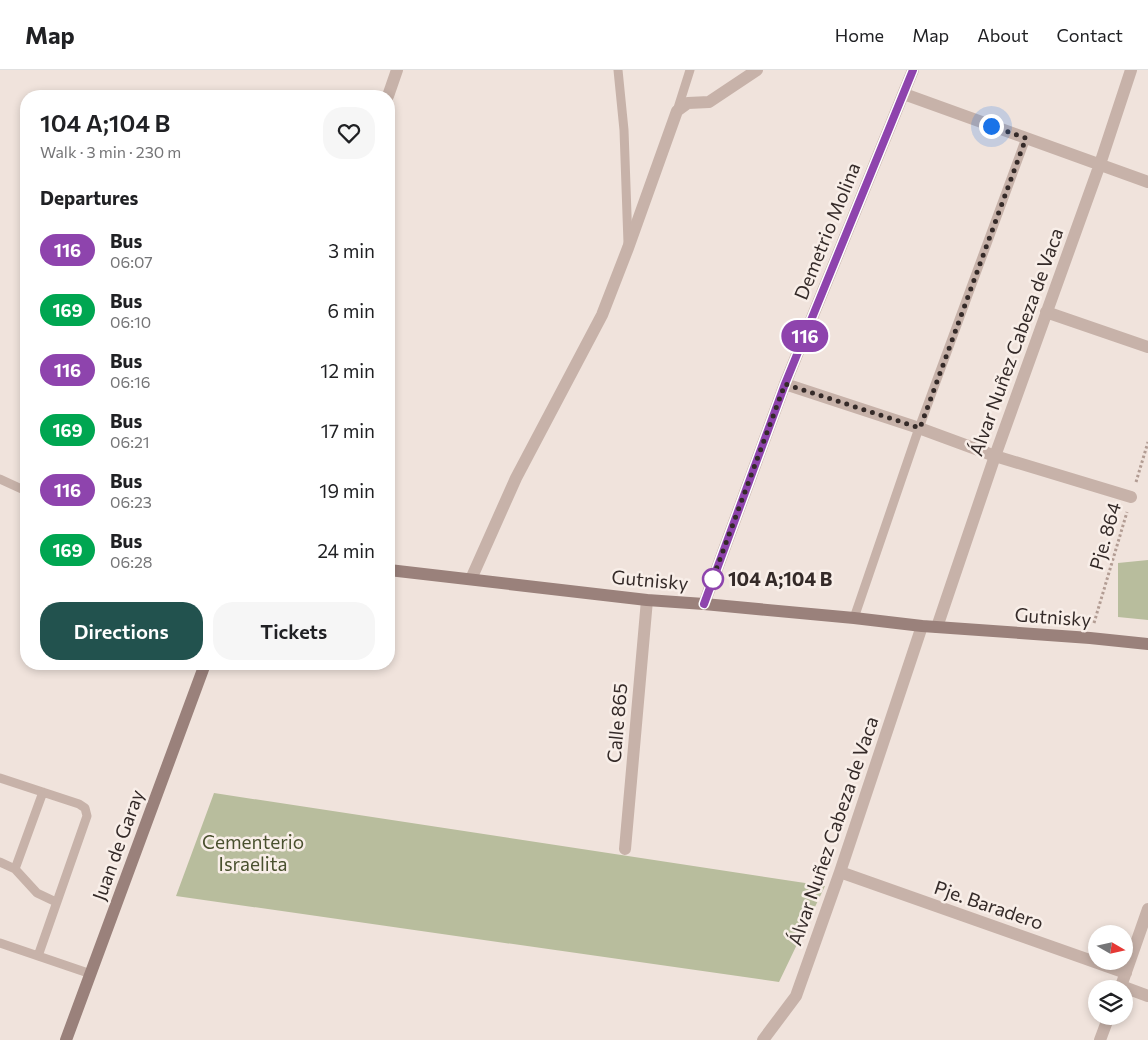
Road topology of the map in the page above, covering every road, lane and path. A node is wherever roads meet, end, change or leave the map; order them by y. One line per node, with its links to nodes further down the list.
1 (397, 70): 7 (street)
2 (618, 70): 13 (lane)
3 (690, 70): 9 (lane)
4 (757, 70): 9 (street)
5 (913, 70): 8 (street, Demetrio Molina)
6 (1131, 70): 11 (street, Álvar Nuñez Cabeza de Vaca)
7 (390, 90)
8 (904, 94): 10 (street); 16 (street, Demetrio Molina)
9 (677, 111): 13 (street)
10 (1026, 138): 11 (street); 17 (lane)
11 (1100, 164): 12 (street); 14 (street, Álvar Nuñez Cabeza de Vaca)
12 (1148, 182)
13 (628, 248): 24 (street)
14 (1046, 312): 15 (street); 19 (street, Álvar Nuñez Cabeza de Vaca)
15 (1148, 347)
16 (785, 384): 17 (street); 26 (street, Demetrio Molina)
17 (920, 428): 19 (street); 27 (lane)
18 (1148, 442): 22 (path, Pje. 864)
19 (995, 456): 22 (street); 29 (street, Álvar Nuñez Cabeza de Vaca)
20 (0, 479): 21 (lane)
21 (20, 488)
22 (1131, 497): 30 (path, Pje. 864)
23 (395, 571): 24 (street, Gutnisky)
24 (471, 579): 25 (street, Gutnisky)
25 (647, 600): 26 (street, Gutnisky); 35 (street, Calle 865)
26 (704, 604): 27 (street, Gutnisky)
27 (854, 618): 28 (street, Gutnisky)
28 (922, 626): 29 (street, Gutnisky); 38 (street, Álvar Nuñez Cabeza de Vaca)
29 (937, 627): 30 (street, Gutnisky)
30 (1090, 638): 31 (street, Gutnisky)
31 (1148, 644)
32 (203, 670): 44 (street, Juan de Garay)
33 (0, 778): 34 (lane)
34 (43, 792): 37 (lane); 39 (lane)
35 (625, 849)
36 (0, 862): 37 (lane)
37 (15, 869): 39 (lane)
38 (840, 872): 43 (street, Pje. Baradero); 50 (street, Álvar Nuñez Cabeza de Vaca)
39 (56, 902): 42 (lane)
40 (1148, 908): 43 (street)
41 (0, 943): 42 (lane)
42 (38, 956): 44 (lane)
43 (1126, 973): 45 (street)
44 (90, 974): 49 (street, Juan de Garay)
45 (1123, 980)
46 (1133, 992): 47 (street)
47 (1148, 996)
48 (1106, 1025): 51 (street)
49 (66, 1040)
50 (763, 1040)
51 (1100, 1040)

